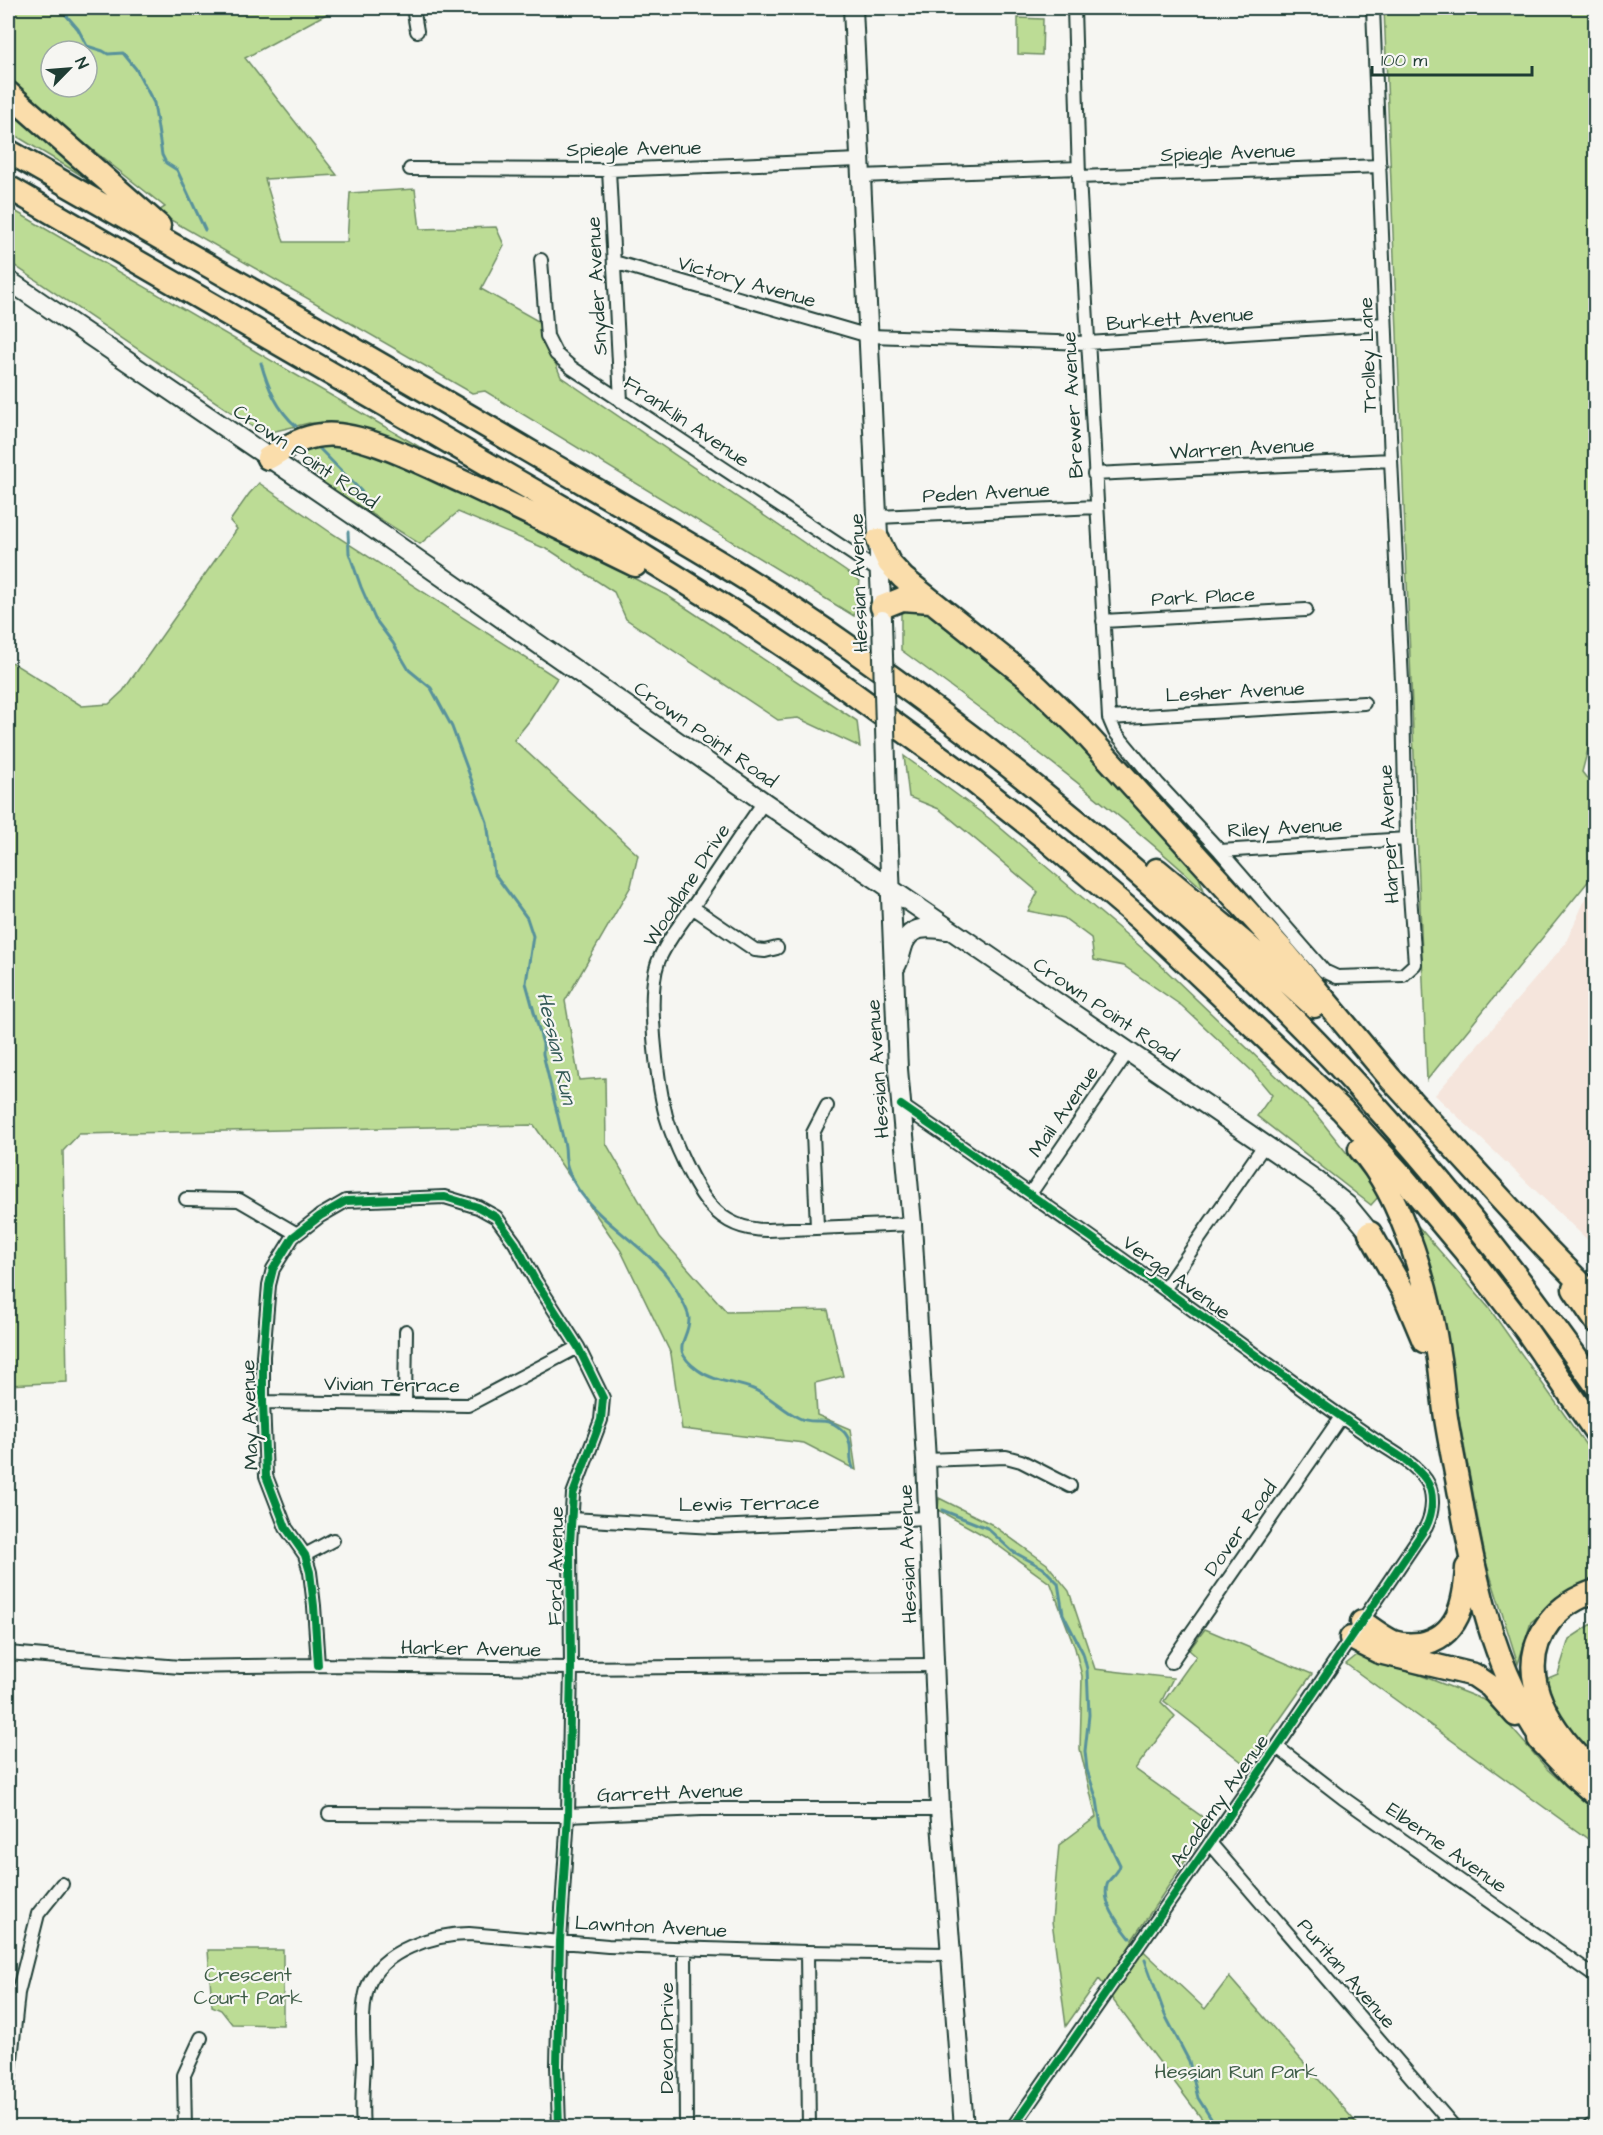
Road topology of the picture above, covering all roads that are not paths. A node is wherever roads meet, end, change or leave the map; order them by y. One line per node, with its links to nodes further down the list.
1 (413, 8): 5 (street)
2 (853, 8): 9 (main road, Hessian Avenue)
3 (1074, 8): 12 (street, Brewer Avenue)
4 (1373, 8): 8 (street, Trolley Lane)
5 (417, 31)
6 (8, 93): 14 (highway)
7 (8, 151): 14 (highway)
8 (1380, 166): 12 (street, Spiegle Avenue); 18 (street, Trolley Lane)
9 (860, 168): 11 (street, Spiegle Avenue); 12 (street, Spiegle Avenue); 19 (main road, Hessian Avenue)
10 (410, 170): 11 (street, Spiegle Avenue)
11 (609, 170): 16 (street, Snyder Avenue)
12 (1078, 173): 20 (street, Brewer Avenue)
13 (8, 188): 29 (highway)
14 (194, 256): 41 (highway)
15 (541, 260): 21 (street, Franklin Avenue)
16 (614, 262): 19 (street, Victory Avenue); 21 (street, Snyder Avenue)
17 (8, 280): 22 (main road, Crown Point Road)
18 (1385, 324): 20 (street, Burkett Avenue); 23 (street, Trolley Lane)
19 (869, 336): 20 (street, Burkett Avenue); 26 (main road, Hessian Avenue)
20 (1088, 343): 24 (street, Brewer Avenue)
21 (621, 401): 28 (street, Franklin Avenue)
22 (268, 458): 29 (highway); 38 (main road, Crown Point Road)
23 (1391, 460): 24 (street, Warren Avenue); 34 (street, Trolley Lane)
24 (1094, 474): 25 (street, Brewer Avenue)
25 (1097, 507): 26 (street, Peden Avenue); 33 (street, Brewer Avenue)
26 (878, 517): 27 (main road, Hessian Avenue)
27 (878, 540): 28 (main road, Hessian Avenue); 30 (highway)
28 (880, 572): 32 (main road, Hessian Avenue)
29 (693, 587): 48 (highway)
30 (931, 602): 32 (highway); 49 (highway)
31 (1306, 610): 33 (street, Park Place)
32 (882, 614): 42 (main road, Hessian Avenue, bridge)
33 (1103, 621): 36 (street, Brewer Avenue)
34 (1403, 701): 39 (street, Harper Avenue)
35 (1364, 703): 36 (street, Lesher Avenue)
36 (1109, 718): 37 (street, Brewer Avenue)
37 (1158, 784): 40 (street, Riley Avenue)
38 (764, 802): 42 (main road, Crown Point Road); 43 (street, Woodlane Drive)
39 (1406, 839): 40 (street, Riley Avenue); 40 (street, Harper Avenue)
40 (1220, 851)
41 (1122, 859): 49 (highway); 65 (highway)
42 (889, 888): 44 (main road, Crown Point Road); 46 (main road, Hessian Avenue)
43 (692, 908): 45 (street); 56 (street, Woodlane Drive)
44 (950, 930): 46 (main road); 47 (main road, Crown Point Road)
45 (777, 948)
46 (893, 970): 50 (main road, Hessian Avenue)
47 (1129, 1050): 52 (main road, Crown Point Road); 53 (street, Mail Avenue)
48 (1280, 1051): 69 (highway); 70 (highway)
49 (1390, 1078): 59 (highway)
50 (901, 1105): 53 (street, Verga Avenue); 55 (main road, Hessian Avenue)
51 (827, 1106): 56 (street)
52 (1265, 1144): 57 (main road, Crown Point Road); 60 (street)
53 (1030, 1194): 60 (street, Verga Avenue)
54 (186, 1199): 58 (street)
55 (912, 1224): 56 (street, Woodlane Drive); 71 (main road, Hessian Avenue)
56 (817, 1227)
57 (1370, 1233): 69 (highway)
58 (297, 1234): 64 (street, Ford Avenue); 66 (street, May Avenue)
59 (1544, 1246): 61 (highway); 62 (highway)
60 (1165, 1288): 68 (street, Verga Avenue)
61 (1596, 1299)
62 (1596, 1321)
63 (406, 1331): 67 (street)
64 (578, 1347): 67 (street, Vivian Terrace); 75 (street, Ford Avenue)
65 (1596, 1385)
66 (262, 1402): 67 (street, Vivian Terrace); 78 (street, May Avenue)
67 (405, 1403)
68 (1341, 1417): 72 (street, Verga Avenue); 82 (street, Dover Road)
69 (1446, 1418): 77 (highway)
70 (1596, 1432)
71 (926, 1460): 73 (street); 74 (main road, Hessian Avenue)
72 (1428, 1484): 80 (street, Academy Avenue)
73 (1070, 1486)
74 (928, 1518): 75 (street, Lewis Terrace); 84 (main road, Hessian Avenue)
75 (571, 1519): 85 (street, Ford Avenue)
76 (333, 1540): 78 (street)
77 (1468, 1540): 80 (highway); 87 (highway)
78 (305, 1555): 83 (street, May Avenue)
79 (1596, 1591): 88 (highway)
80 (1356, 1630): 86 (street, Academy Avenue); 87 (highway)
81 (8, 1653): 83 (street, Harker Avenue)
82 (1171, 1662)
83 (318, 1665): 85 (street, Harker Avenue)
84 (934, 1665): 85 (street, Harker Avenue); 90 (main road, Hessian Avenue)
85 (571, 1668): 92 (street, Ford Avenue)
86 (1277, 1747): 93 (street, Academy Avenue); 99 (street, Elberne Avenue)
87 (1549, 1749): 89 (highway)
88 (1596, 1773)
89 (1596, 1795)
90 (940, 1809): 92 (street, Garrett Avenue); 98 (main road, Hessian Avenue)
91 (329, 1814): 92 (street, Garrett Avenue)
92 (568, 1815): 95 (street, Ford Avenue)
93 (1210, 1843): 109 (street, Academy Avenue); 110 (street, Puritan Avenue)
94 (62, 1884): 101 (street)
95 (560, 1941): 96 (street, Lawnton Avenue); 104 (street, Lawnton Avenue); 105 (street, Ford Avenue)
96 (685, 1948): 97 (street, Lawnton Avenue); 106 (street, Devon Drive)
97 (807, 1952): 98 (street, Lawnton Avenue); 107 (street)
98 (950, 1954): 108 (main road, Hessian Avenue)
99 (1596, 1977)
100 (201, 2038): 103 (street)
101 (8, 2088)
102 (1596, 2121): 111 (street)
103 (185, 2127)
104 (363, 2127)
105 (560, 2127)
106 (686, 2127)
107 (809, 2127)
108 (963, 2127)
109 (1012, 2127)
110 (1455, 2127)
111 (1588, 2127)

